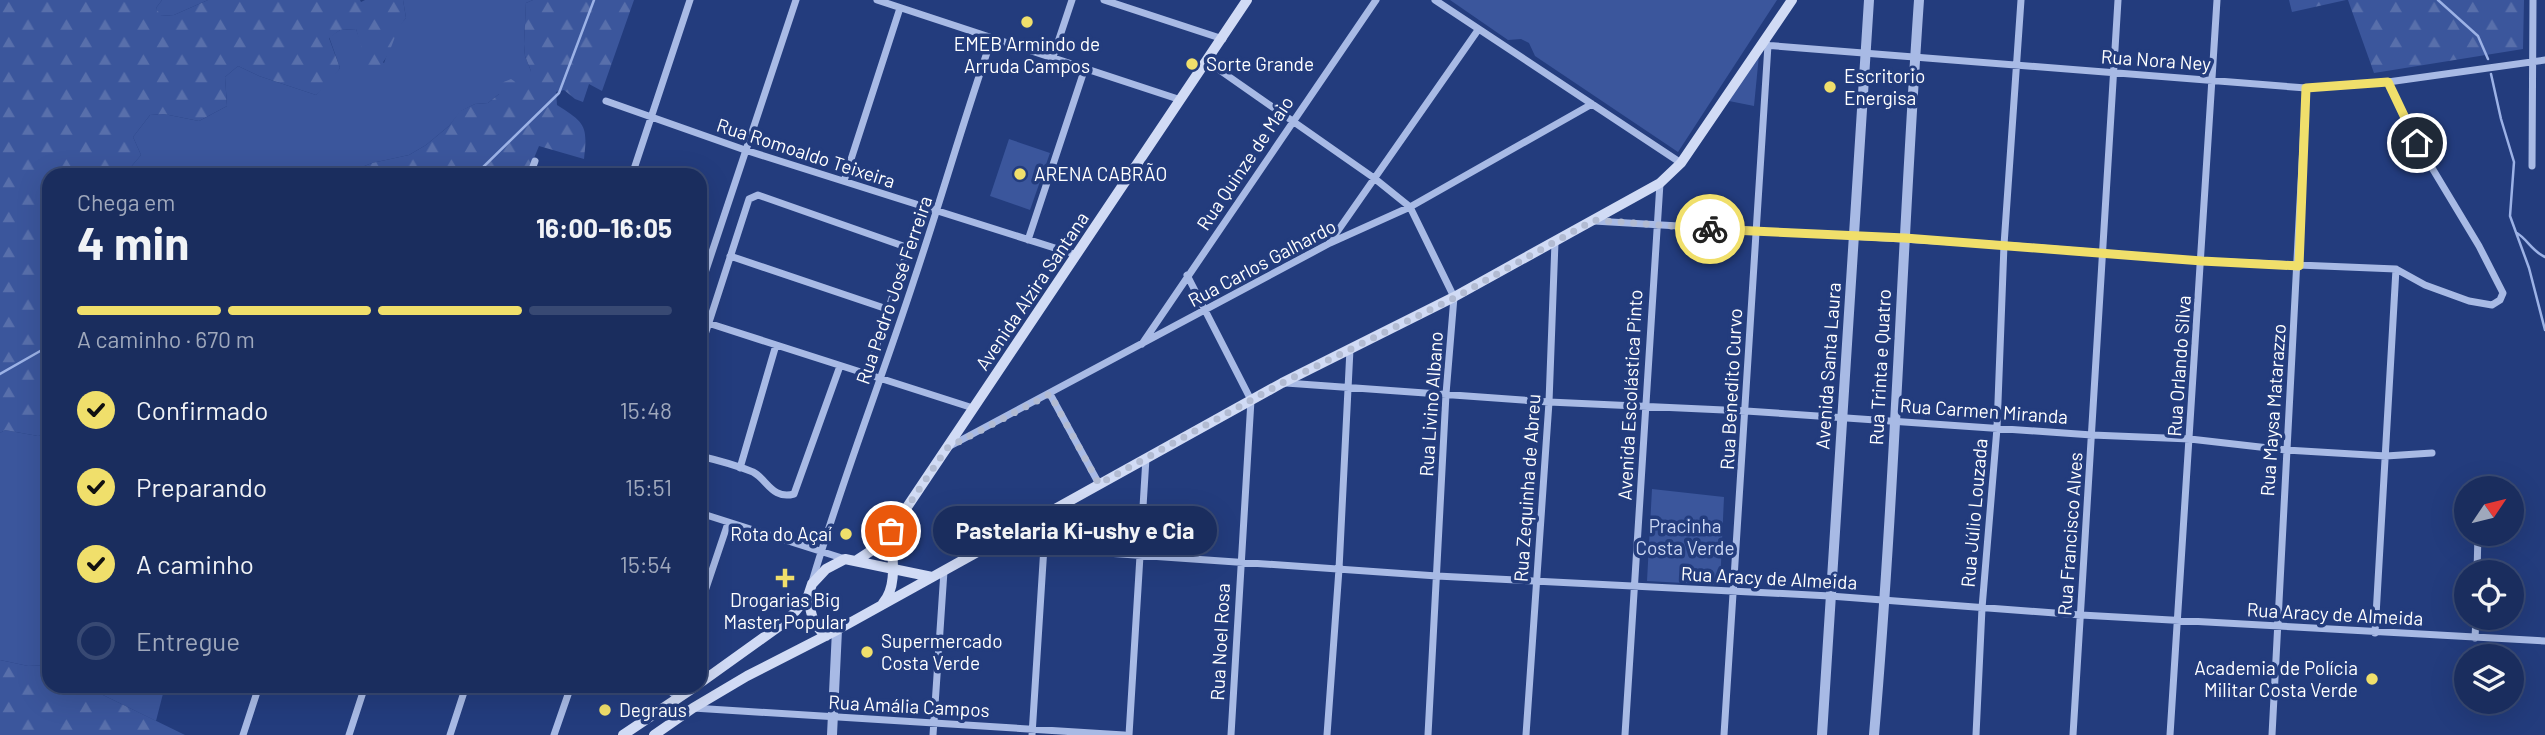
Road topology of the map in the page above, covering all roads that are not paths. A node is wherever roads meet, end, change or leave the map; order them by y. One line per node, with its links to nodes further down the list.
1 (690, 0): 36 (street)
2 (796, 0): 38 (street)
3 (1072, 0): 22 (street)
4 (1104, 0): 19 (street)
5 (1247, 0): 19 (main road, Avenida Alzira Santana)
6 (1376, 0): 37 (street, Rua Quinze de Maio)
7 (1435, 0): 17 (street)
8 (1792, 0): 20 (main road)
9 (1869, 0): 21 (street, Avenida Santa Laura)
10 (1919, 0): 23 (street, Rua Trinta e Quatro)
11 (2021, 0): 27 (street, Rua Júlio Louzada)
12 (2118, 0): 29 (street, Rua Francisco Alves)
13 (2217, 0): 30 (street, Rua Orlando Silva)
14 (2533, 0): 24 (street)
15 (882, 1): 16 (street)
16 (900, 8): 18 (street); 45 (street)
17 (1478, 30): 35 (street); 44 (street)
18 (992, 37): 22 (street); 48 (street, Rua Pedro José Ferreira)
19 (1223, 39): 26 (main road, Avenida Alzira Santana)
20 (1765, 45): 21 (street, Rua Nora Ney); 40 (main road); 51 (street, Rua Benedito Curvo)
21 (1864, 53): 23 (street, Rua Nora Ney); 52 (street, Avenida Santa Laura)
22 (1053, 57): 28 (street)
23 (1916, 57): 27 (street, Rua Nora Ney); 53 (street, Rua Trinta e Quatro)
24 (2533, 60): 25 (street, Rua Nora Ney); 31 (street, Rua Nora Ney); 41 (street)
25 (2545, 60)
26 (1208, 62): 33 (main road, Avenida Alzira Santana); 37 (street)
27 (2016, 65): 29 (street, Rua Nora Ney); 57 (street, Rua Júlio Louzada)
28 (1084, 68): 33 (street); 54 (street)
29 (2114, 73): 30 (street, Rua Nora Ney); 58 (street, Rua Francisco Alves)
30 (2212, 80): 32 (street, Rua Nora Ney); 61 (street, Rua Orlando Silva)
31 (2388, 82): 32 (street, Rua Nora Ney); 64 (street)
32 (2306, 88): 62 (street, Rua Maysa Matarazzo)
33 (1181, 100): 60 (main road, Avenida Alzira Santana)
34 (606, 101): 36 (street, Rua Romoaldo Teixeira)
35 (1592, 104): 40 (street); 47 (street, Rua Carlos Galhardo)
36 (650, 118): 38 (street, Rua Romoaldo Teixeira); 43 (street)
37 (1292, 121): 44 (street); 65 (street, Rua Quinze de Maio)
38 (745, 150): 45 (street, Rua Romoaldo Teixeira); 63 (street)
39 (535, 161): 42 (street)
40 (1681, 163): 46 (main road)
41 (2532, 166)
42 (532, 168)
43 (634, 168)
44 (1374, 178): 47 (street); 56 (street)
45 (844, 181): 48 (street, Rua Romoaldo Teixeira)
46 (1660, 183): 49 (main road); 50 (street, Avenida Escolástica Pinto)
47 (1410, 207): 56 (street, Rua Carlos Galhardo); 66 (street)
48 (937, 212): 54 (street, Rua Romoaldo Teixeira); 76 (street, Rua Pedro José Ferreira)
49 (1594, 220): 50 (street); 55 (main road)
50 (1656, 225): 51 (street); 84 (street, Avenida Escolástica Pinto)
51 (1756, 231): 52 (street); 85 (street, Rua Benedito Curvo)
52 (1854, 235): 53 (street); 86 (street, Avenida Santa Laura)
53 (1905, 238): 57 (street); 87 (street, Rua Trinta e Quatro)
54 (1028, 240): 60 (street, Rua Romoaldo Teixeira)
55 (1555, 242): 66 (main road); 82 (street, Rua Zequinha de Abreu)
56 (1330, 243): 68 (street, Rua Carlos Galhardo)
57 (2004, 245): 58 (street); 88 (street, Rua Júlio Louzada)
58 (2103, 253): 61 (street); 89 (street, Rua Francisco Alves)
59 (730, 256): 67 (street); 67 (street); 69 (street)
60 (1077, 256): 83 (main road, Avenida Alzira Santana)
61 (2202, 261): 62 (street); 90 (street, Rua Orlando Silva)
62 (2299, 266): 64 (street); 92 (street, Rua Maysa Matarazzo)
63 (707, 267)
64 (2396, 269): 94 (street)
65 (1187, 275): 68 (street); 72 (street, Rua Quinze de Maio)
66 (1454, 298): 73 (main road); 80 (street, Rua Livino Albano)
67 (890, 310): 75 (street)
68 (1206, 310): 72 (street, Rua Carlos Galhardo); 81 (street)
69 (708, 323): 70 (street); 71 (street)
70 (707, 326)
71 (776, 345): 74 (street); 97 (street)
72 (1142, 345): 79 (street, Rua Carlos Galhardo)
73 (1350, 349): 77 (main road); 78 (street)
74 (840, 366): 75 (street); 97 (street)
75 (867, 375): 76 (street)
76 (881, 380): 83 (street); 105 (street, Rua Pedro José Ferreira)
77 (1282, 383): 78 (street, Rua Carmen Miranda); 81 (main road)
78 (1348, 386): 80 (street, Rua Carmen Miranda); 110 (street)
79 (1050, 394): 91 (street, Rua Carlos Galhardo); 98 (street)
80 (1446, 394): 82 (street, Rua Carmen Miranda); 112 (street, Rua Livino Albano)
81 (1251, 400): 96 (main road); 108 (street, Rua Noel Rosa)
82 (1549, 402): 84 (street, Rua Carmen Miranda); 114 (street, Rua Zequinha de Abreu)
83 (973, 408): 91 (main road, Avenida Alzira Santana)
84 (1644, 408): 85 (street, Rua Carmen Miranda); 117 (street, Avenida Escolástica Pinto)
85 (1746, 411): 86 (street, Rua Carmen Miranda); 118 (street, Rua Benedito Curvo)
86 (1842, 417): 87 (street, Rua Carmen Miranda); 120 (street, Avenida Santa Laura)
87 (1894, 421): 88 (street, Rua Carmen Miranda); 121 (street, Rua Trinta e Quatro)
88 (1997, 428): 89 (street, Rua Carmen Miranda); 123 (street, Rua Júlio Louzada)
89 (2092, 435): 90 (street, Rua Carmen Miranda); 124 (street, Rua Francisco Alves)
90 (2189, 439): 92 (street, Rua Carmen Miranda); 125 (street, Rua Orlando Silva)
91 (947, 448): 102 (main road, Avenida Alzira Santana)
92 (2286, 450): 94 (street, Rua Carmen Miranda); 126 (street, Rua Maysa Matarazzo)
93 (2432, 453): 94 (street, Rua Carmen Miranda)
94 (2386, 456): 129 (street)
95 (707, 458): 97 (street)
96 (1146, 458): 98 (main road); 106 (street)
97 (740, 468)
98 (1099, 484): 99 (main road)
99 (1046, 515): 103 (main road); 104 (street)
100 (707, 516): 101 (street)
101 (728, 523): 105 (street); 116 (street)
102 (891, 531): 107 (main road, Avenida Alzira Santana); 109 (main road)
103 (992, 544): 104 (street, Rua Aracy de Almeida); 111 (main road)
104 (1044, 547): 106 (street, Rua Aracy de Almeida); 143 (street)
105 (821, 551): 107 (street); 115 (street, Rua Pedro José Ferreira)
106 (1141, 554): 108 (street, Rua Aracy de Almeida); 153 (street)
107 (851, 559): 109 (main road); 115 (main road)
108 (1240, 564): 110 (street, Rua Aracy de Almeida); 154 (street, Rua Noel Rosa)
109 (891, 569): 113 (main road); 122 (main road)
110 (1339, 569): 112 (street, Rua Aracy de Almeida); 155 (street)
111 (944, 571): 113 (main road); 142 (street)
112 (1437, 576): 114 (street, Rua Aracy de Almeida); 156 (street, Rua Livino Albano)
113 (932, 577): 122 (main road)
114 (1537, 582): 117 (street, Rua Aracy de Almeida); 157 (street, Rua Zequinha de Abreu)
115 (812, 584): 119 (main road)
116 (707, 585)
117 (1636, 587): 118 (street, Rua Aracy de Almeida); 158 (street, Avenida Escolástica Pinto)
118 (1734, 592): 120 (street, Rua Aracy de Almeida); 159 (street, Rua Benedito Curvo)
119 (808, 596): 130 (main road); 134 (main road)
120 (1830, 596): 121 (street, Rua Aracy de Almeida); 160 (street, Avenida Santa Laura)
121 (1886, 600): 123 (street, Rua Aracy de Almeida); 161 (street, Rua Trinta e Quatro)
122 (881, 606): 127 (main road)
123 (1982, 608): 124 (street, Rua Aracy de Almeida); 162 (street, Rua Júlio Louzada)
124 (2081, 615): 125 (street, Rua Aracy de Almeida); 163 (street, Rua Francisco Alves)
125 (2178, 621): 126 (street, Rua Aracy de Almeida); 164 (street, Rua Orlando Silva)
126 (2278, 626): 129 (street, Rua Aracy de Almeida); 165 (street, Rua Maysa Matarazzo)
127 (837, 630): 130 (main road); 133 (street)
128 (2476, 630): 131 (street)
129 (2375, 633): 131 (street, Rua Aracy de Almeida)
130 (826, 636): 133 (street); 140 (main road)
131 (2476, 638): 132 (street, Rua Aracy de Almeida)
132 (2545, 642)
133 (836, 652): 141 (street)
134 (707, 678)
135 (257, 693): 144 (street)
136 (363, 693): 145 (street)
137 (464, 693): 146 (street)
138 (569, 693): 147 (street)
139 (673, 693): 148 (main road)
140 (693, 708): 141 (street, Rua Amália Campos); 149 (main road)
141 (833, 718): 142 (street, Rua Amália Campos); 150 (street)
142 (933, 723): 143 (street, Rua Amália Campos); 151 (street)
143 (1032, 732): 152 (street, Rua Amália Campos)
144 (243, 735)
145 (349, 735)
146 (450, 735)
147 (554, 735)
148 (623, 735)
149 (654, 735)
150 (832, 735)
151 (933, 735)
152 (1124, 735)
153 (1129, 735)
154 (1231, 735)
155 (1327, 735)
156 (1428, 735)
157 (1526, 735)
158 (1625, 735)
159 (1724, 735)
160 (1822, 735)
161 (1874, 735)
162 (1976, 735)
163 (2073, 735)
164 (2170, 735)
165 (2272, 735)

